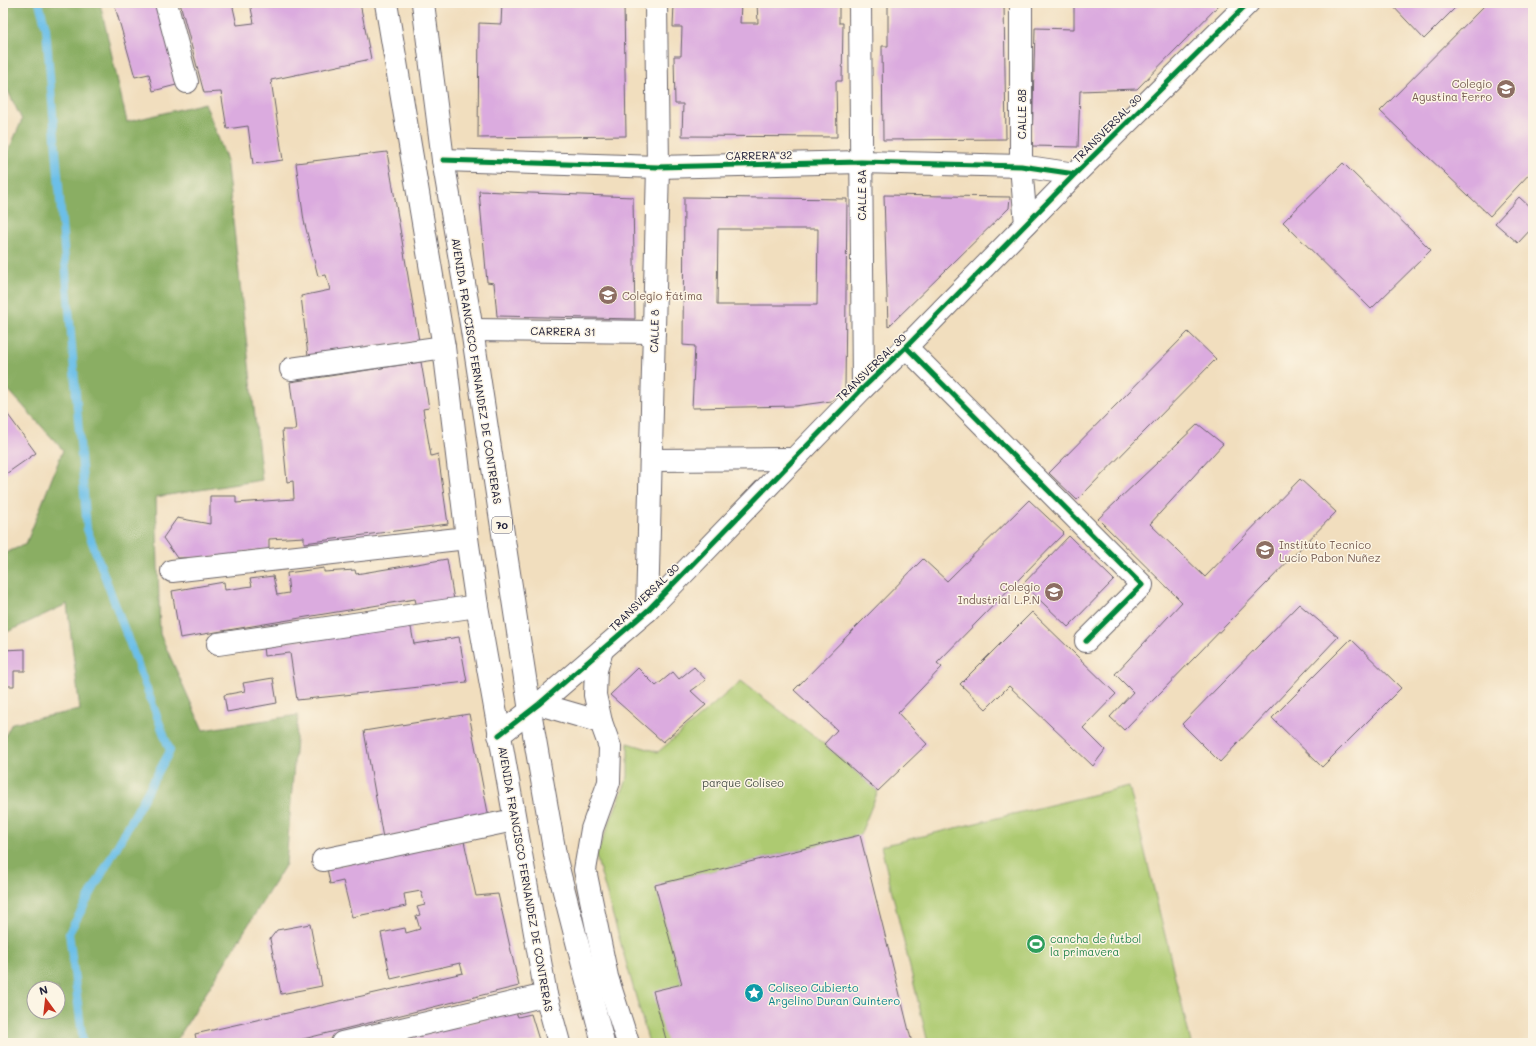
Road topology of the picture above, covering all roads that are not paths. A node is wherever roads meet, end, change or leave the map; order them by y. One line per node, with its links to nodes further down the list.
1 (166, 3): 8 (street)
2 (386, 3): 17 (street, AVENIDA FRANCISCO FERNANDEZ DE CONTRERAS)
3 (423, 3): 9 (street, AVENIDA FRANCISCO FERNANDEZ DE CONTRERAS / 70)
4 (656, 3): 12 (street, CALLE 8)
5 (860, 3): 10 (street, CALLE 8A)
6 (1021, 3): 11 (street, CALLE 8B)
7 (1248, 3): 13 (street, TRANSVERSAL 30)
8 (187, 82)
9 (443, 160): 12 (street, CARRERA 32); 15 (street, AVENIDA FRANCISCO FERNANDEZ DE CONTRERAS / 70)
10 (861, 162): 11 (street, CARRERA 32); 12 (street, CARRERA 32); 20 (street, CALLE 8A)
11 (1021, 166): 13 (street, CARRERA 32); 14 (street, CALLE 8B)
12 (658, 167): 16 (street, CALLE 8)
13 (1075, 174): 14 (street, TRANSVERSAL 30)
14 (1026, 224): 18 (street, TRANSVERSAL 30)
15 (472, 330): 16 (street, CARRERA 31); 30 (street, AVENIDA FRANCISCO FERNANDEZ DE CONTRERAS / 70)
16 (654, 332): 22 (street, CALLE 8)
17 (444, 347): 19 (street); 23 (street, AVENIDA FRANCISCO FERNANDEZ DE CONTRERAS)
18 (906, 347): 20 (street, TRANSVERSAL 30); 27 (street)
19 (291, 369)
20 (863, 388): 21 (street, TRANSVERSAL 30)
21 (794, 459): 22 (street); 26 (street, TRANSVERSAL 30)
22 (651, 460): 26 (street, CALLE 8)
23 (467, 538): 24 (street); 25 (street, AVENIDA FRANCISCO FERNANDEZ DE CONTRERAS)
24 (172, 571)
25 (477, 606): 28 (street); 32 (street, AVENIDA FRANCISCO FERNANDEZ DE CONTRERAS)
26 (647, 611): 29 (street, TRANSVERSAL 30)
27 (1086, 641)
28 (218, 644)
29 (602, 650): 30 (street, TRANSVERSAL 30); 31 (street)
30 (535, 708): 31 (street); 32 (street, TRANSVERSAL 30); 38 (street, AVENIDA FRANCISCO FERNANDEZ DE CONTRERAS / 70)
31 (601, 722): 39 (street)
32 (499, 735): 33 (street, AVENIDA FRANCISCO FERNANDEZ DE CONTRERAS)
33 (514, 820): 34 (street); 35 (street, AVENIDA FRANCISCO FERNANDEZ DE CONTRERAS)
34 (323, 860)
35 (546, 995): 36 (street); 37 (street, AVENIDA FRANCISCO FERNANDEZ DE CONTRERAS)
36 (342, 1043)
37 (558, 1043)
38 (603, 1043)
39 (628, 1043)

